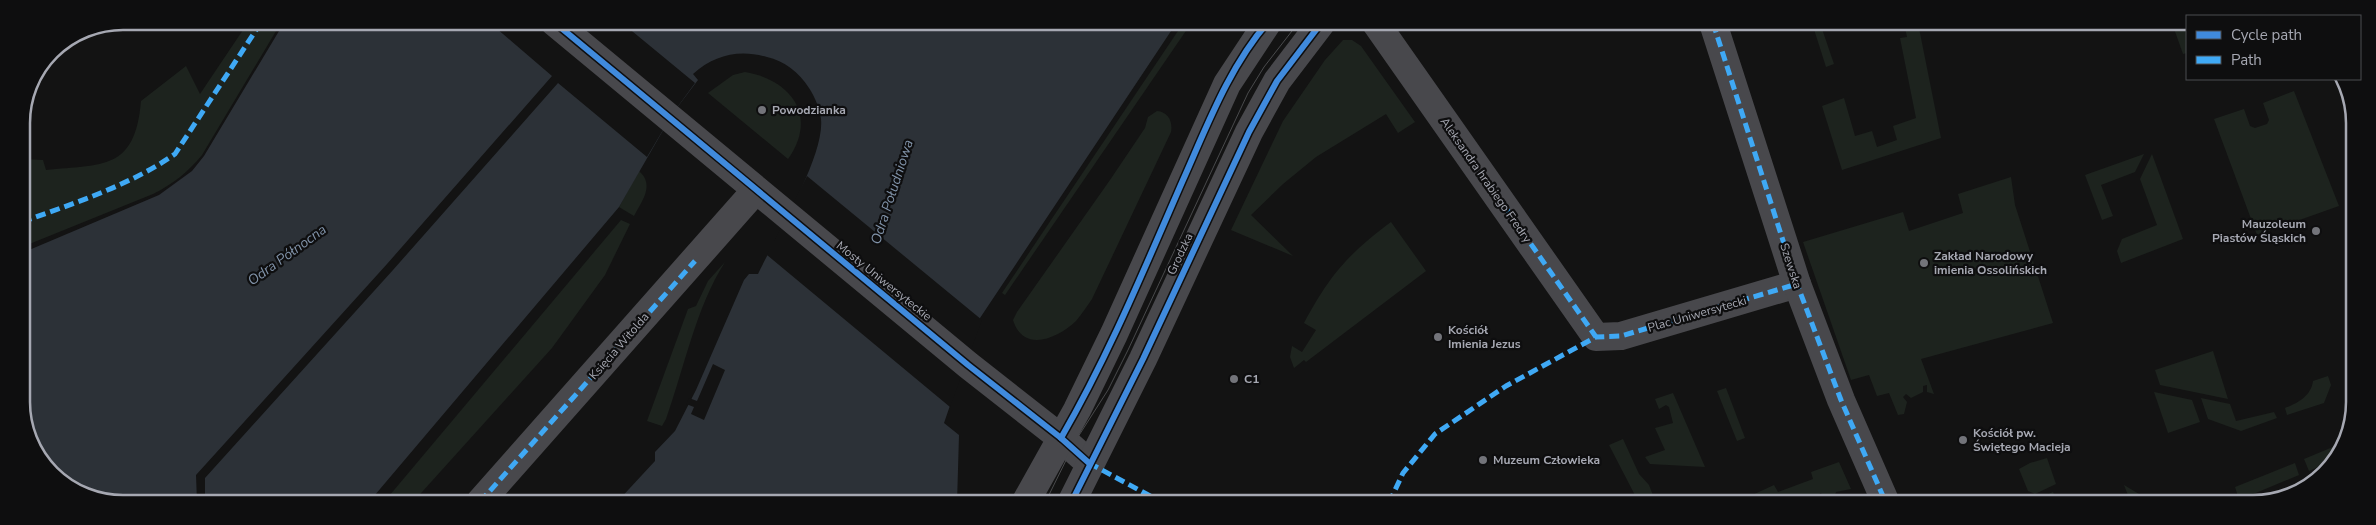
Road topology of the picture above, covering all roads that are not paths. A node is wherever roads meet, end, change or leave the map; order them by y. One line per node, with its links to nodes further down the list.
1 (564, 30): 6 (street, Mosty Uniwersyteckie)
2 (1263, 30): 9 (street)
3 (1316, 30): 10 (street, Grodzka)
4 (1381, 30): 8 (street, Aleksandra hrabiego Fredry)
5 (1716, 30): 7 (street, Szewska)
6 (756, 190): 9 (street, Mosty Uniwersyteckie); 11 (street, Księcia Witolda)
7 (1797, 284): 8 (street, Plac Uniwersytecki); 14 (street, Szewska)
8 (1596, 337)
9 (1062, 438): 10 (street, Mosty Uniwersyteckie); 12 (street)
10 (1089, 464): 13 (street, Grodzka)
11 (486, 495)
12 (1030, 495)
13 (1075, 495)
14 (1883, 495)

